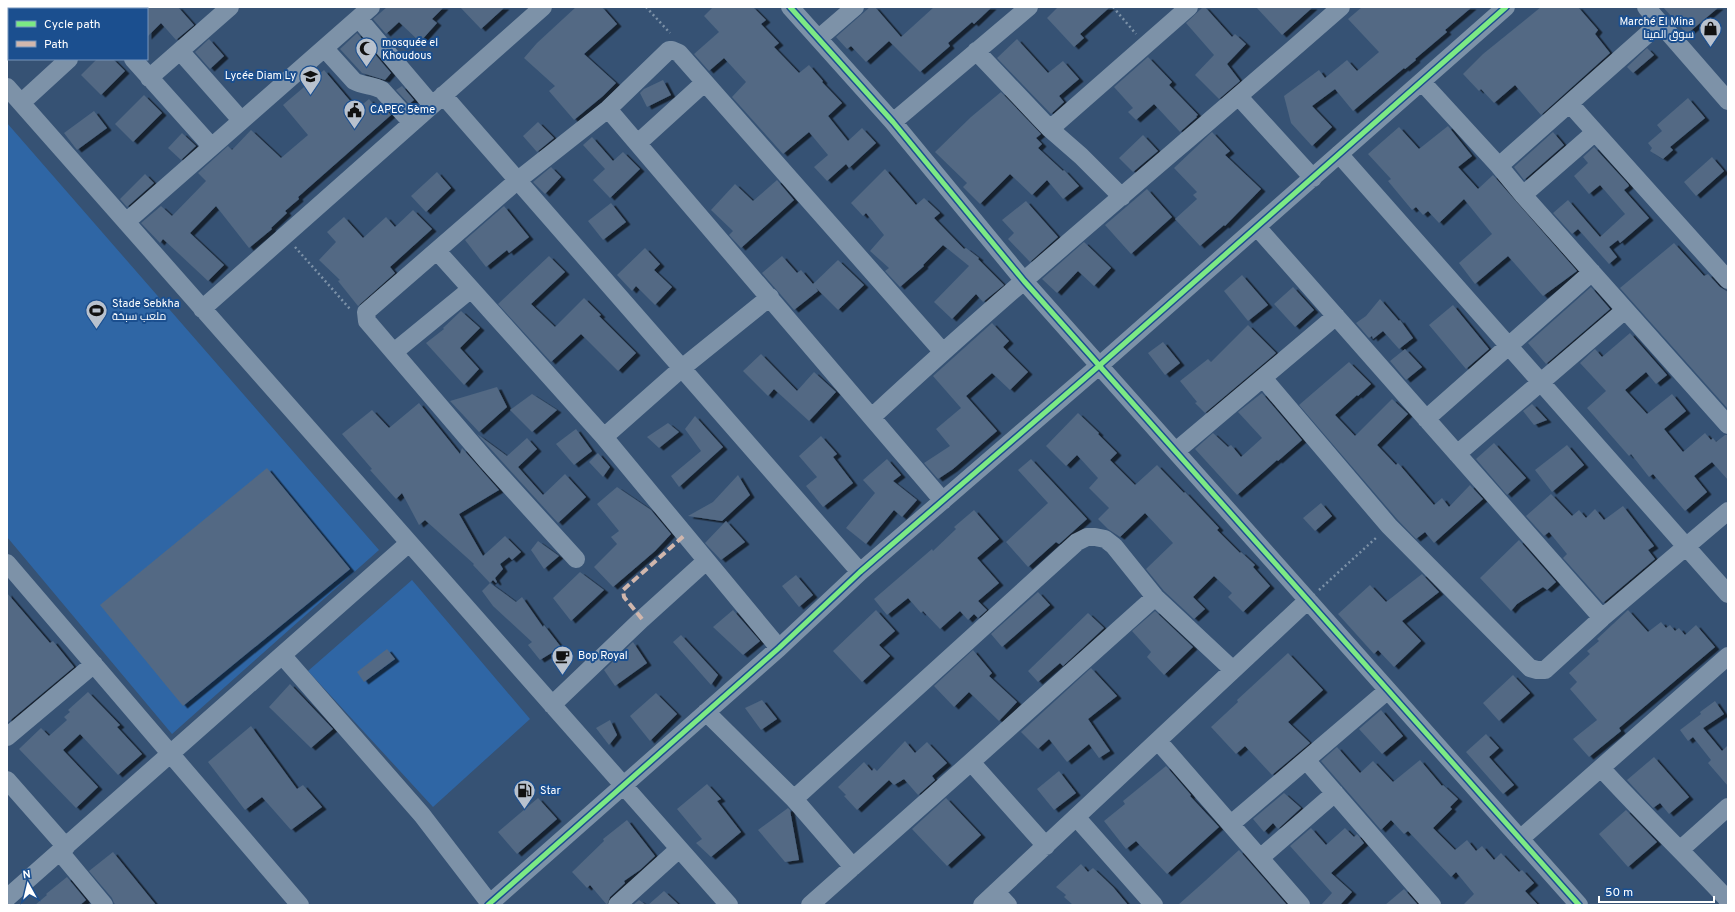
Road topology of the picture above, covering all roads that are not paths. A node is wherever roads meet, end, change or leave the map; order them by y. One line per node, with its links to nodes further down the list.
1 (230, 7): 14 (street)
2 (543, 7): 23 (street)
3 (790, 7): 12 (street)
4 (856, 7): 12 (street)
5 (1029, 7): 15 (street)
6 (1189, 7): 31 (street)
7 (1341, 7): 22 (street)
8 (1646, 7): 11 (street)
9 (1496, 10): 19 (street)
10 (365, 13): 13 (street); 23 (street)
11 (1660, 24): 24 (street); 26 (street)
12 (819, 38): 29 (street)
13 (325, 49): 28 (street); 30 (street)
14 (180, 51): 18 (street); 28 (street)
15 (976, 51): 29 (street); 31 (street)
16 (68, 60): 25 (street)
17 (134, 60): 18 (street)
18 (149, 78): 34 (street)
19 (1422, 82): 35 (street); 36 (street)
20 (704, 83): 27 (street); 33 (street); 53 (street)
21 (7, 87): 25 (street)
22 (1239, 97): 37 (street); 40 (street)
23 (438, 100): 30 (street); 38 (street)
24 (1728, 101)
25 (21, 103): 41 (street)
26 (1570, 104): 32 (street); 36 (street)
27 (608, 109): 33 (street); 38 (street)
28 (241, 120): 34 (street)
29 (893, 122): 46 (street)
30 (412, 124): 49 (street)
31 (1050, 129): 40 (street)
32 (1594, 133): 39 (street); 45 (street)
33 (638, 144): 48 (street)
34 (211, 146): 41 (street)
35 (1339, 154): 37 (street); 52 (street)
36 (1499, 166): 39 (street)
37 (1312, 178): 42 (street)
38 (518, 180): 43 (street); 56 (street)
39 (1523, 195): 44 (street)
40 (1122, 197): 46 (street)
41 (126, 222): 49 (street)
42 (1257, 227): 51 (street); 55 (street)
43 (437, 252): 47 (street); 54 (street)
44 (1592, 272): 50 (street); 52 (street)
45 (1728, 280)
46 (1024, 281): 53 (street); 55 (street)
47 (471, 290): 54 (street); 62 (street)
48 (770, 297): 56 (street); 59 (street)
49 (202, 309): 67 (street)
50 (1625, 310): 58 (street); 61 (street)
51 (1336, 316): 57 (street); 60 (street)
52 (1509, 346): 58 (street); 60 (street)
53 (942, 351): 59 (street)
54 (394, 352): 69 (street)
55 (1100, 365): 63 (street); 65 (street)
56 (682, 368): 62 (street); 72 (street)
57 (1263, 378): 63 (street); 76 (street)
58 (1541, 382): 64 (street); 68 (street)
59 (872, 417): 65 (street)
60 (1426, 419): 64 (street)
61 (1728, 425)
62 (604, 437): 70 (street)
63 (1176, 451): 75 (street)
64 (1457, 454): 76 (street)
65 (943, 500): 72 (street)
66 (1728, 511): 68 (street)
67 (409, 543): 78 (street); 83 (street)
68 (1686, 547): 73 (street); 76 (street)
69 (576, 559)
70 (706, 561): 77 (street); 83 (street)
71 (7, 563): 80 (street)
72 (860, 572): 77 (street)
73 (1728, 594)
74 (1154, 597): 81 (street); 89 (street); 94 (street)
75 (1308, 600): 81 (street); 82 (street)
76 (1602, 618)
77 (779, 648): 84 (street)
78 (282, 656): 87 (street); 108 (street)
79 (1728, 656): 90 (street)
80 (94, 664): 85 (street); 87 (street)
81 (1233, 670): 86 (street)
82 (1388, 690): 88 (street); 98 (street)
83 (552, 705): 92 (street)
84 (706, 712): 92 (street); 94 (street)
85 (7, 737)
86 (1158, 741): 96 (street); 97 (street)
87 (171, 753): 101 (street); 110 (street)
88 (1306, 760): 93 (street); 97 (street)
89 (971, 762): 99 (street); 104 (street)
90 (1601, 768): 98 (street); 102 (street)
91 (7, 780): 101 (street)
92 (623, 786): 100 (street); 108 (street)
93 (1335, 793): 103 (street); 117 (street)
94 (794, 799): 104 (street)
95 (1728, 807): 102 (street)
96 (1077, 818): 99 (street); 115 (street)
97 (1231, 824): 103 (street)
98 (1520, 839): 118 (street)
99 (1046, 846): 106 (street)
100 (679, 849): 111 (street); 112 (street)
101 (63, 850): 105 (street); 109 (street)
102 (1681, 850): 107 (street)
103 (1260, 858): 116 (street)
104 (853, 867): 113 (street)
105 (7, 898)
106 (1002, 898): 114 (street)
107 (1728, 900)
108 (490, 904)
109 (104, 905)
110 (300, 905)
111 (617, 905)
112 (729, 905)
113 (810, 905)
114 (982, 905)
115 (1154, 905)
116 (1301, 905)
117 (1432, 905)
118 (1579, 905)

